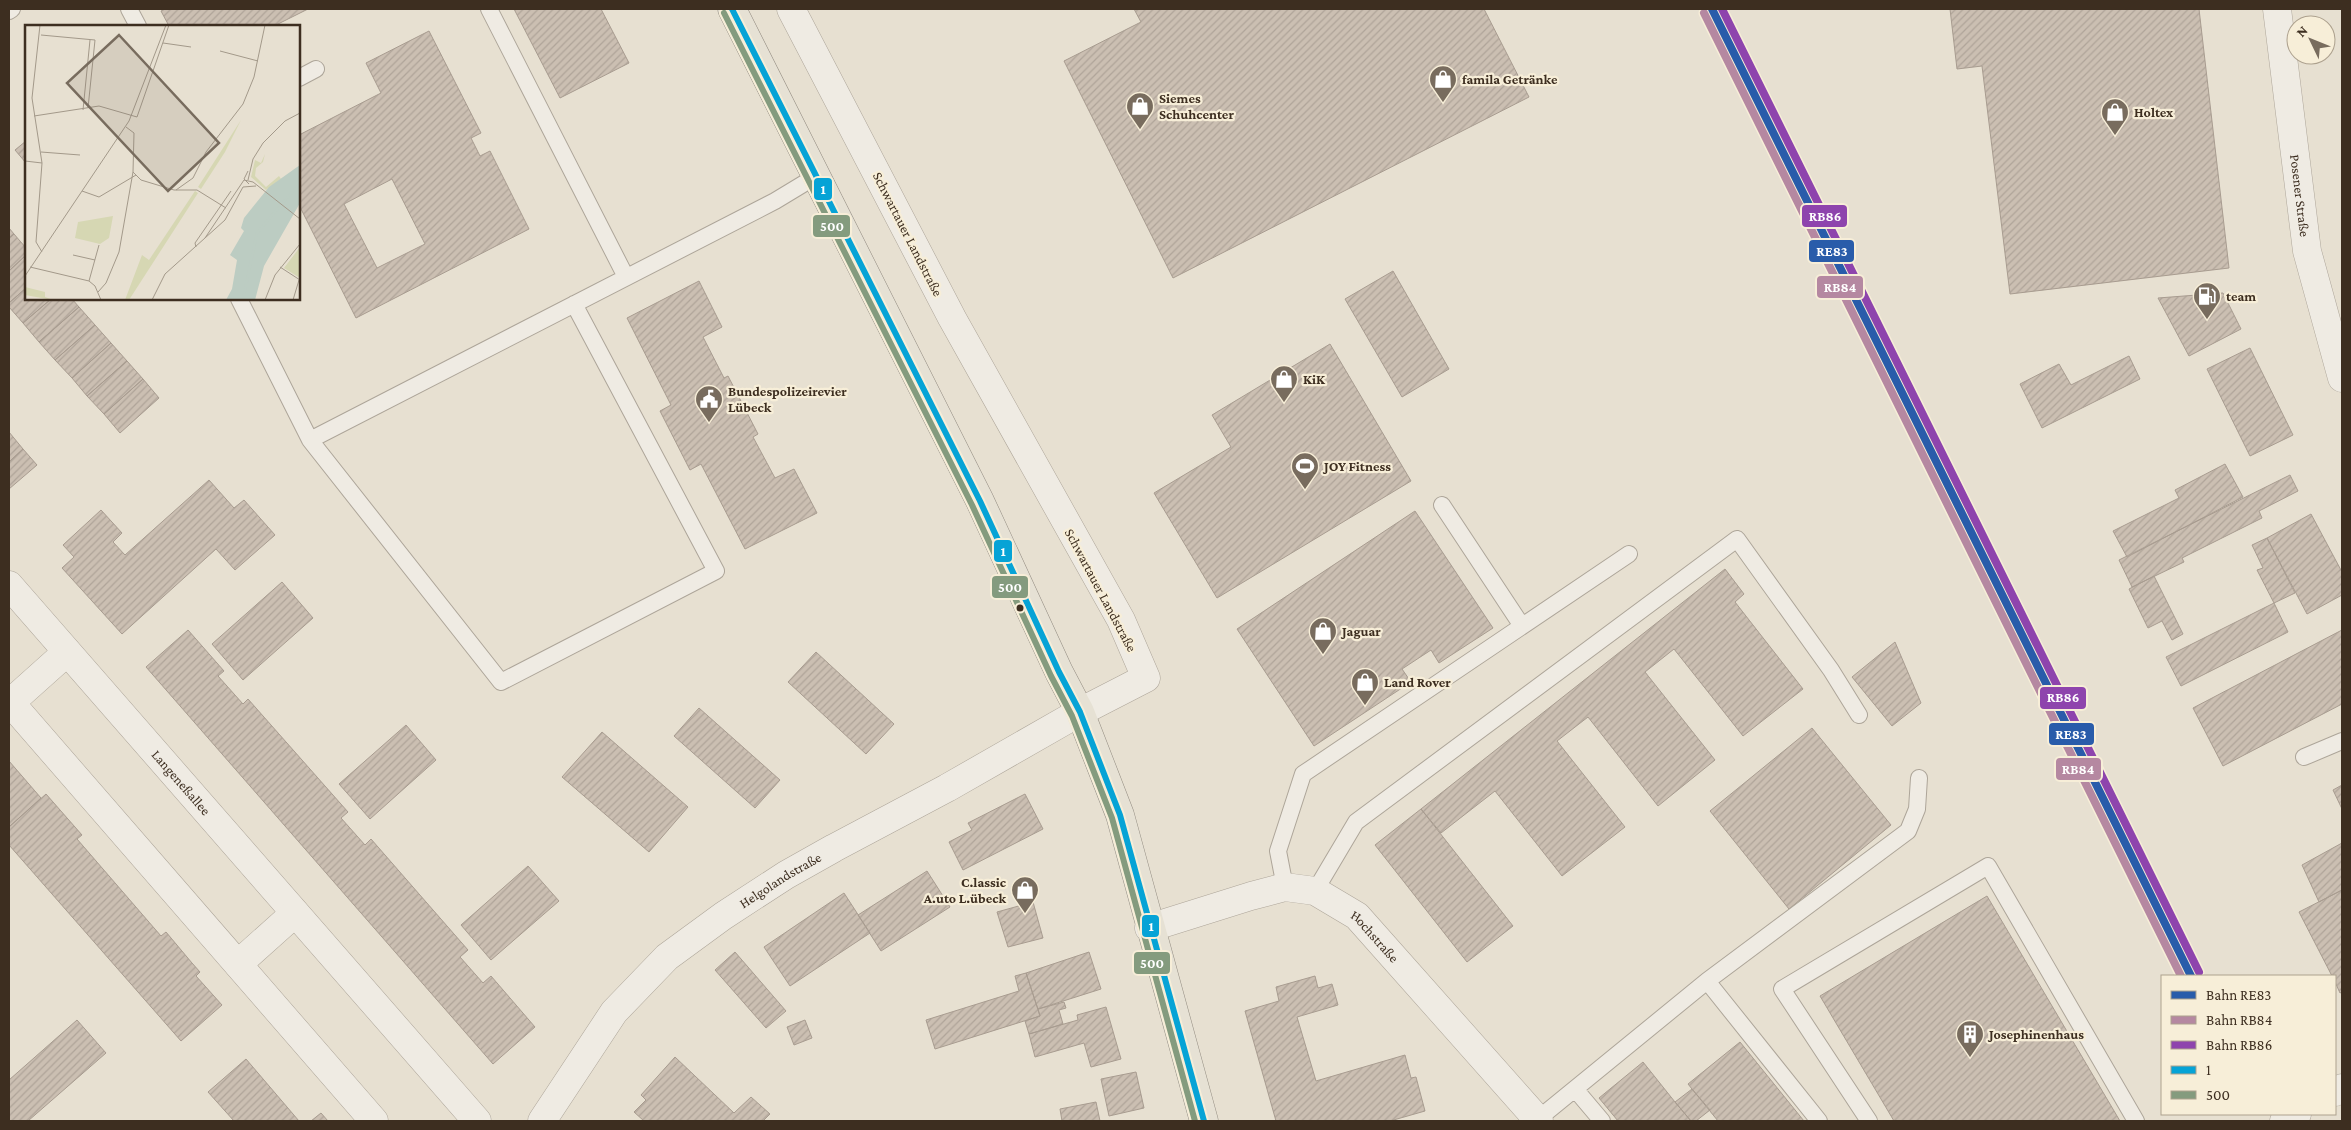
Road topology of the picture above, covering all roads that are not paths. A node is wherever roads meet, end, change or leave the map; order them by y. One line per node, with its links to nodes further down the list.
1 (12, 9): 7 (lane)
2 (130, 9): 8 (lane)
3 (489, 9): 12 (lane)
4 (732, 9): 11 (main road)
5 (792, 9): 23 (street, Schwartauer Landstraße)
6 (2277, 9): 15 (street, Posener Straße)
7 (9, 11)
8 (138, 25)
9 (316, 69): 10 (lane)
10 (300, 77)
11 (818, 175): 12 (lane); 23 (main road)
12 (626, 277): 14 (lane)
13 (240, 300): 16 (lane)
14 (574, 304): 16 (lane); 16 (lane)
15 (2342, 378)
16 (310, 440)
17 (1442, 505): 20 (lane)
18 (1629, 554): 20 (lane)
19 (9, 585): 21 (street, Langeneßallee)
20 (1522, 626): 28 (lane)
21 (67, 652): 22 (street); 30 (street, Langeneßallee)
22 (10, 702): 32 (street)
23 (1080, 712): 31 (main road); 39 (street, Helgolandstraße)
24 (1859, 715): 29 (lane)
25 (2342, 741): 26 (lane)
26 (2304, 757)
27 (1919, 778): 33 (lane)
28 (1285, 888): 29 (street, Hochstraße); 31 (street, Hochstraße)
29 (1315, 891): 36 (street, Hochstraße)
30 (296, 913): 32 (street); 38 (street, Langeneßallee)
31 (1149, 928): 40 (main road)
32 (238, 964): 37 (street)
33 (1707, 981): 34 (lane); 42 (lane)
34 (1575, 1089): 36 (lane); 41 (lane)
35 (2295, 1115): 45 (street)
36 (1538, 1120)
37 (374, 1121)
38 (477, 1121)
39 (542, 1121)
40 (1204, 1121)
41 (1602, 1121)
42 (1819, 1121)
43 (1868, 1121): 44 (lane)
44 (2136, 1121)
45 (2284, 1121)

